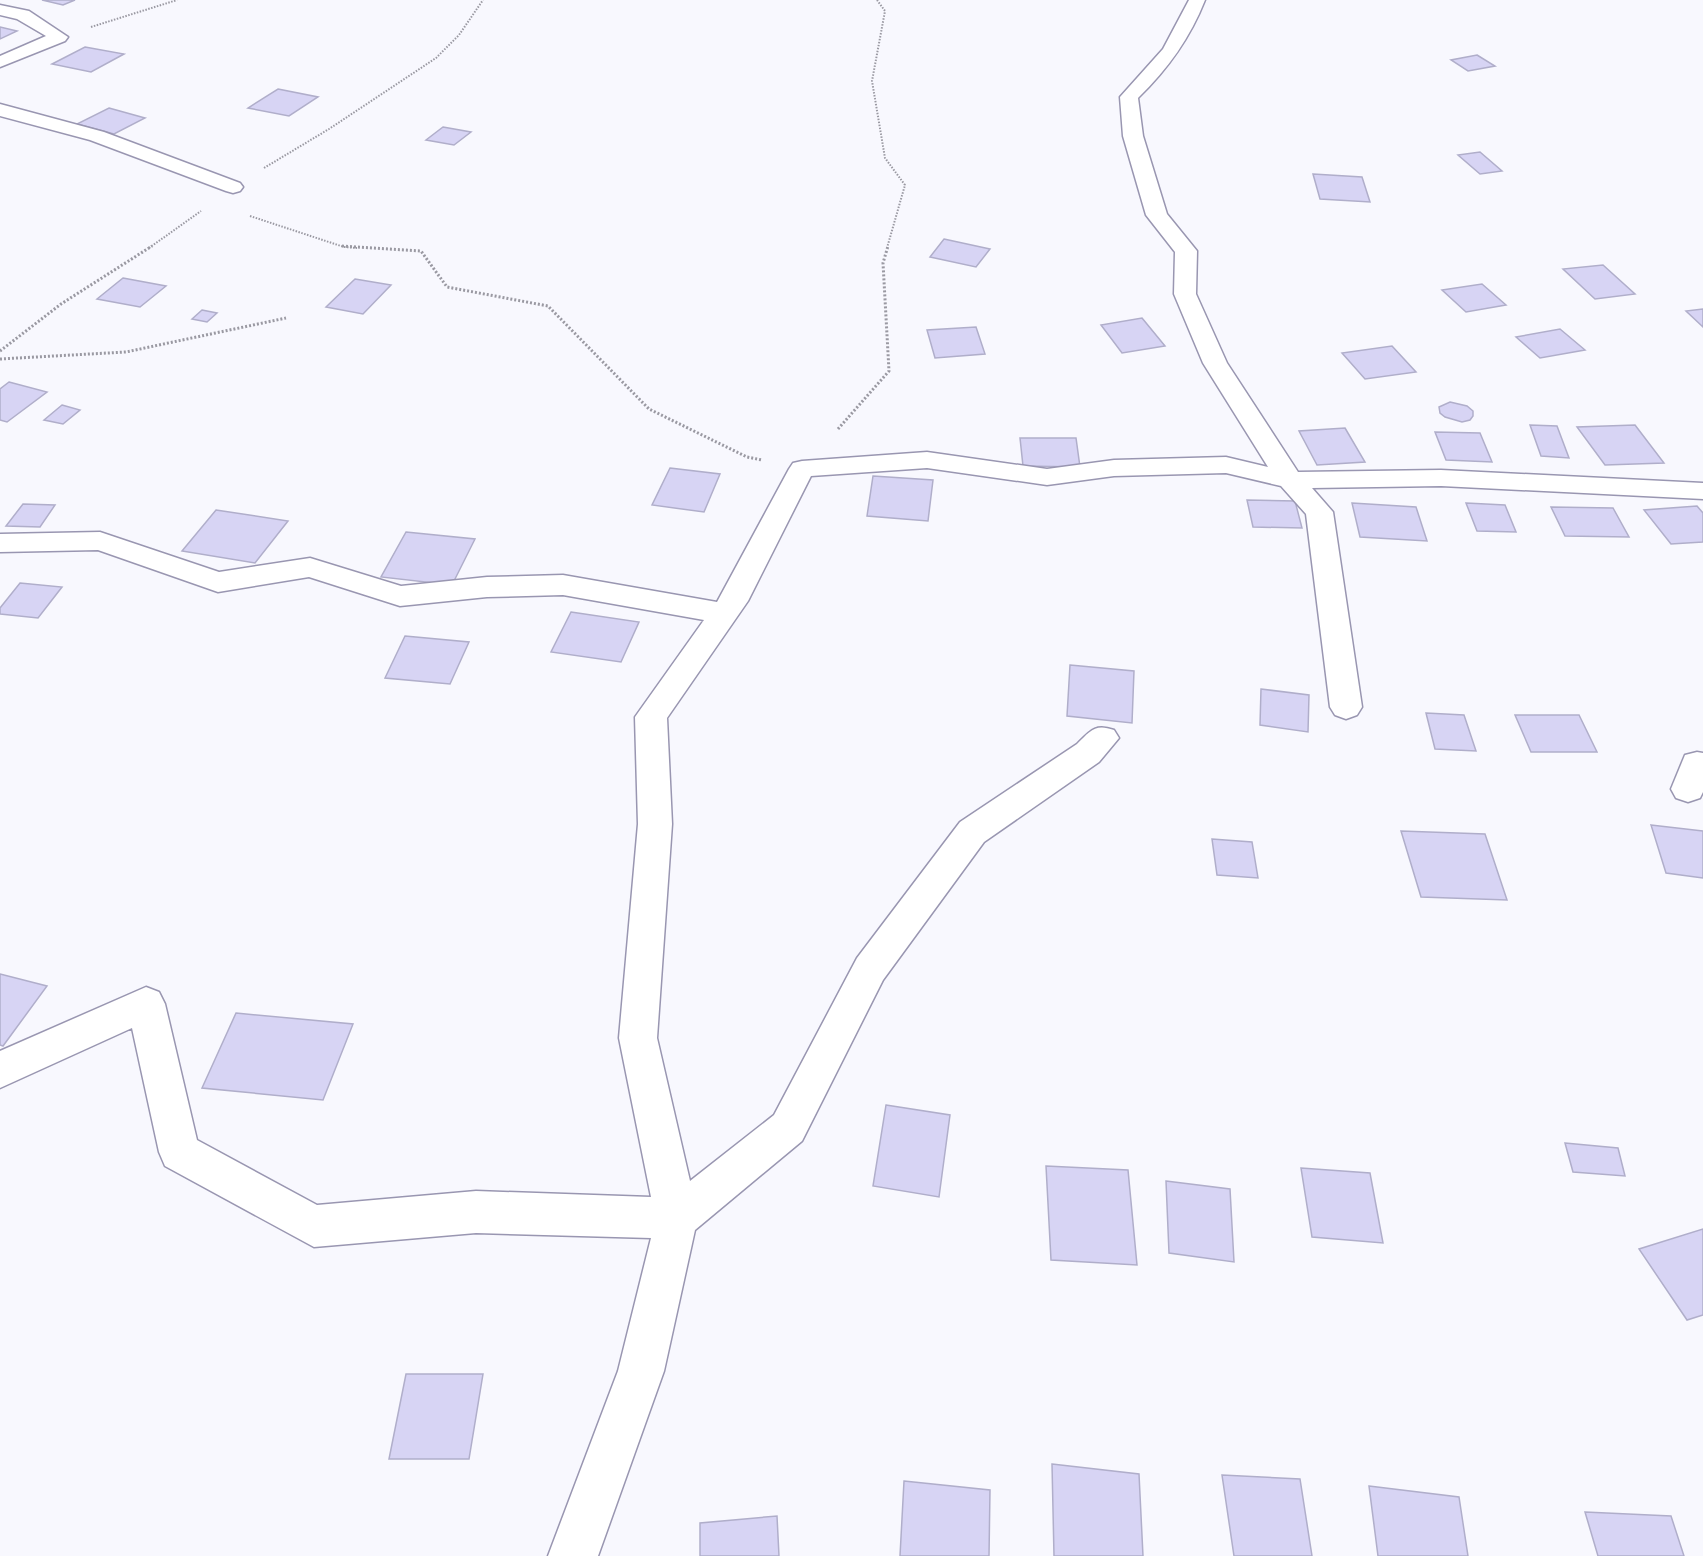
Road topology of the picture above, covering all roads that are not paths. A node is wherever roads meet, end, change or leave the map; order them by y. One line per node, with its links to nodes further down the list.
1 (1197, 0): 6 (street)
2 (0, 10): 3 (street)
3 (0, 62)
4 (0, 110): 5 (street)
5 (233, 187)
6 (1290, 480): 7 (street); 9 (street); 10 (street)
7 (1703, 491)
8 (0, 543): 9 (street)
9 (724, 613): 13 (street)
10 (1346, 707)
11 (1103, 738): 13 (street)
12 (0, 1070): 13 (street)
13 (677, 1218): 14 (street)
14 (573, 1556)

